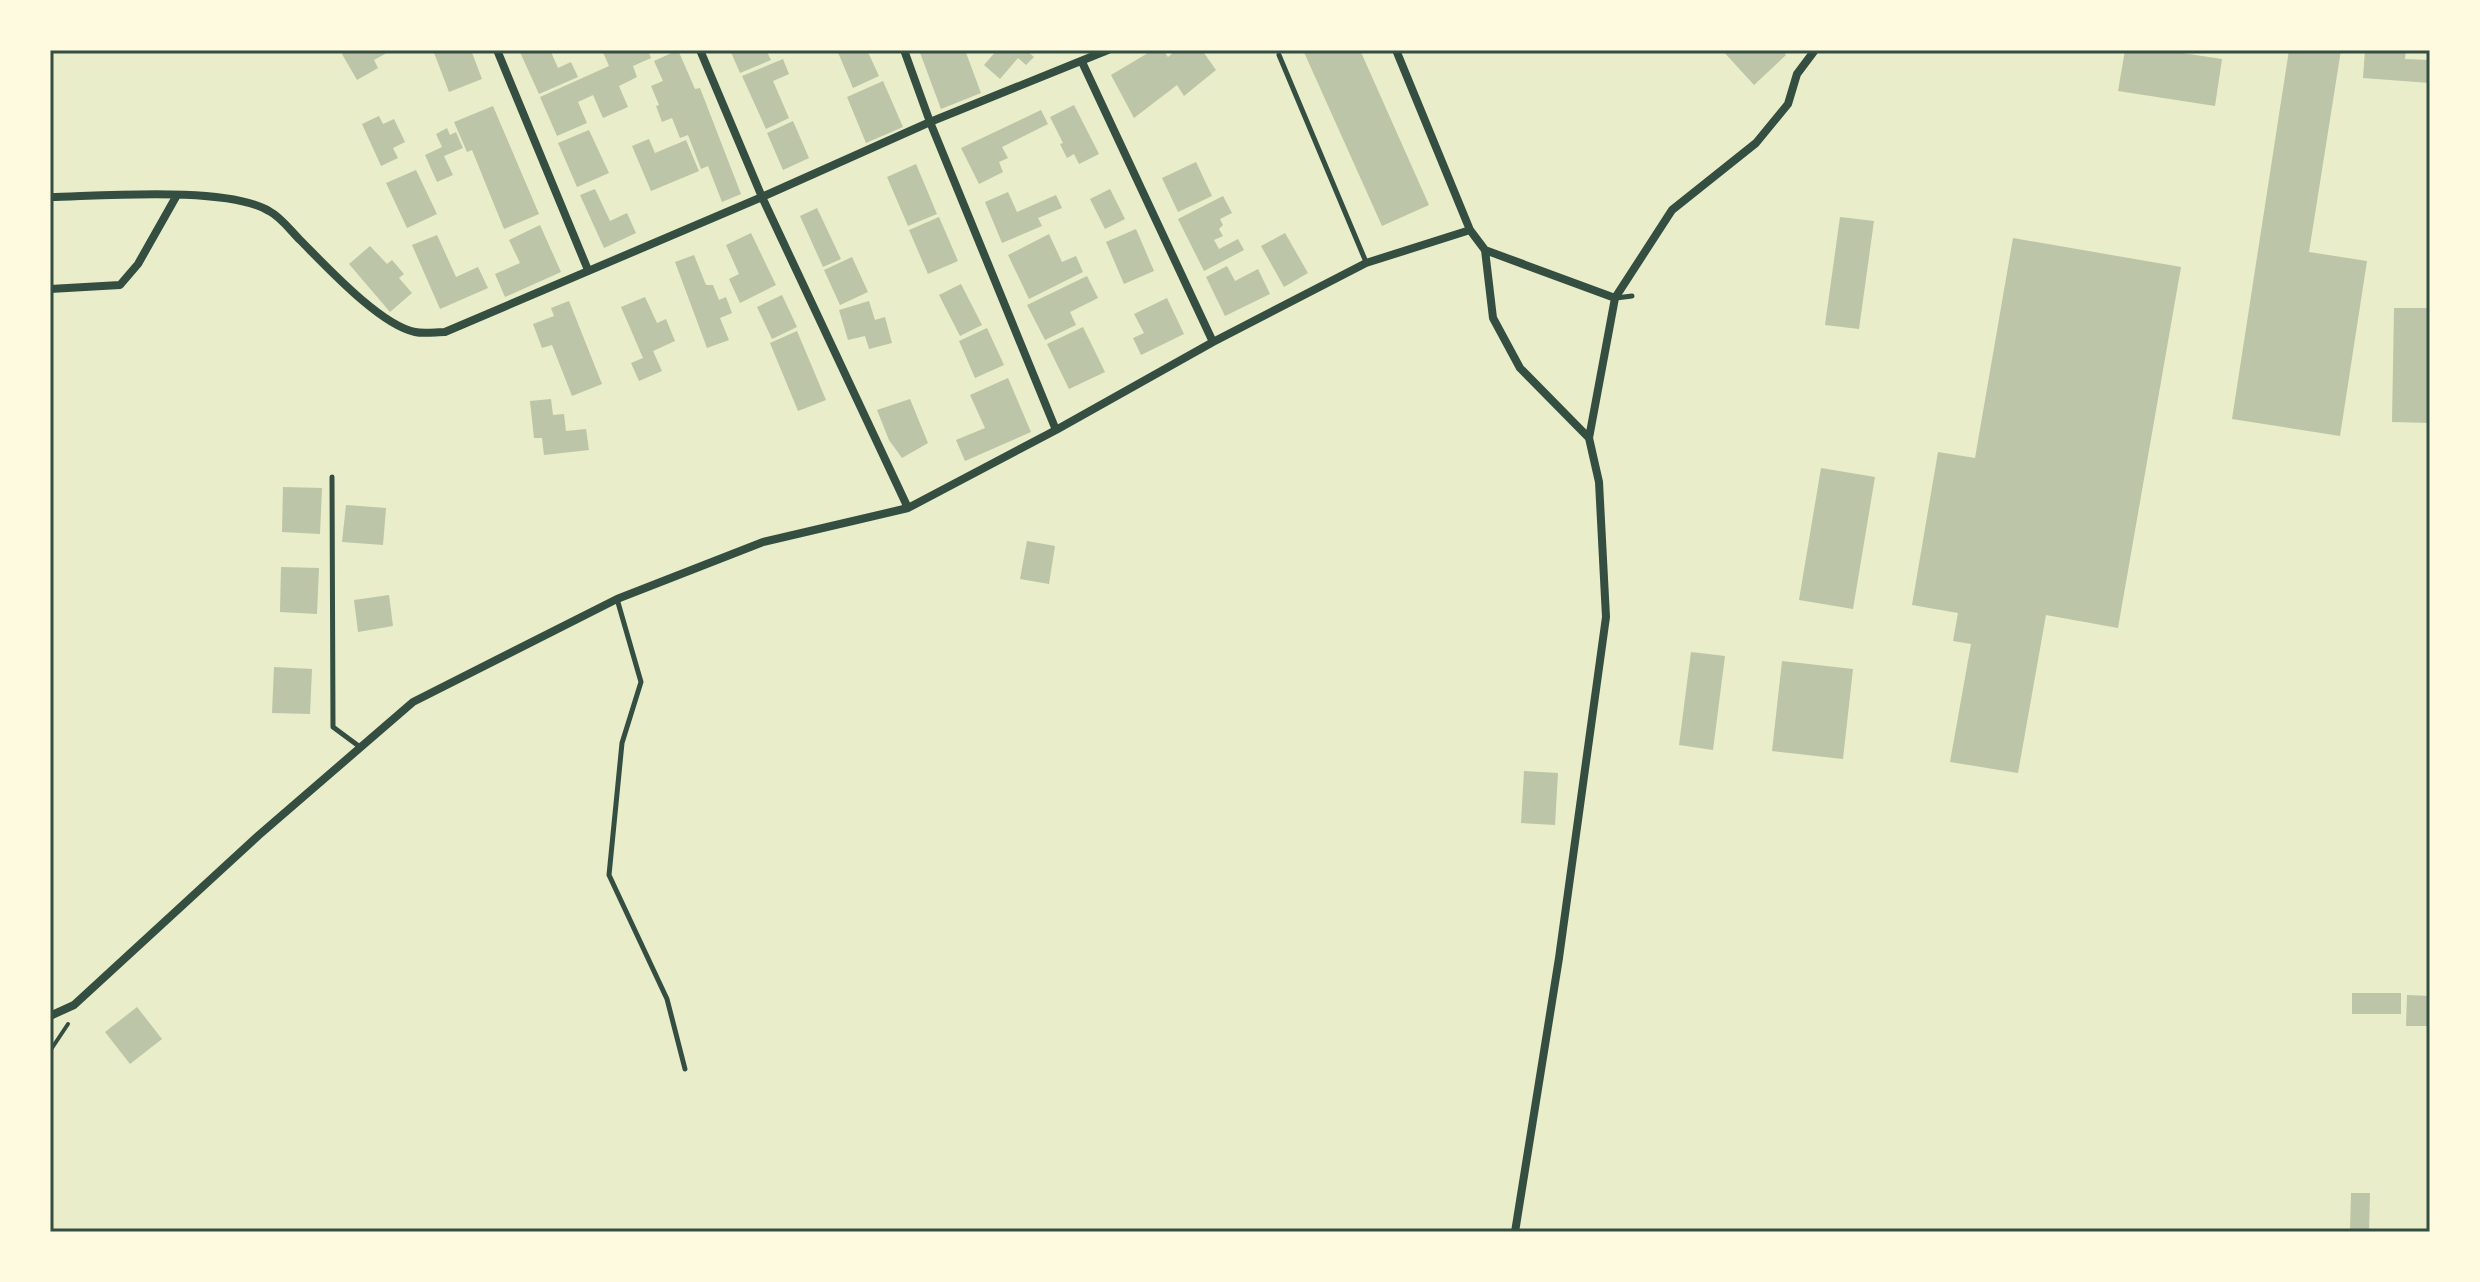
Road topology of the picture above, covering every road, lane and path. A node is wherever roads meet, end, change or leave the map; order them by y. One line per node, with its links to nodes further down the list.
1 (497, 50): 17 (street)
2 (700, 50): 13 (street)
3 (904, 50): 10 (street)
4 (1083, 50): 9 (lane)
5 (1108, 50): 9 (street)
6 (1396, 50): 14 (street)
7 (1815, 50): 20 (street)
8 (1279, 55): 16 (lane)
9 (1082, 62): 10 (street); 21 (street)
10 (930, 122): 13 (street); 22 (street)
11 (177, 195): 12 (street); 17 (street); 18 (street)
12 (50, 197)
13 (762, 197): 17 (street); 25 (street)
14 (1470, 230): 15 (street); 16 (street)
15 (1485, 250): 20 (street); 23 (street)
16 (1366, 263): 21 (street)
17 (588, 270)
18 (50, 289)
19 (1632, 296): 20 (lane)
20 (1615, 298): 23 (street)
21 (1213, 342): 22 (street)
22 (1056, 430): 25 (street)
23 (1589, 438): 32 (street)
24 (332, 477): 27 (lane)
25 (908, 508): 26 (street)
26 (617, 599): 27 (street); 31 (lane)
27 (360, 747): 28 (street)
28 (74, 1005): 29 (street); 30 (path)
29 (50, 1016)
30 (50, 1051)
31 (685, 1069)
32 (1515, 1232)

